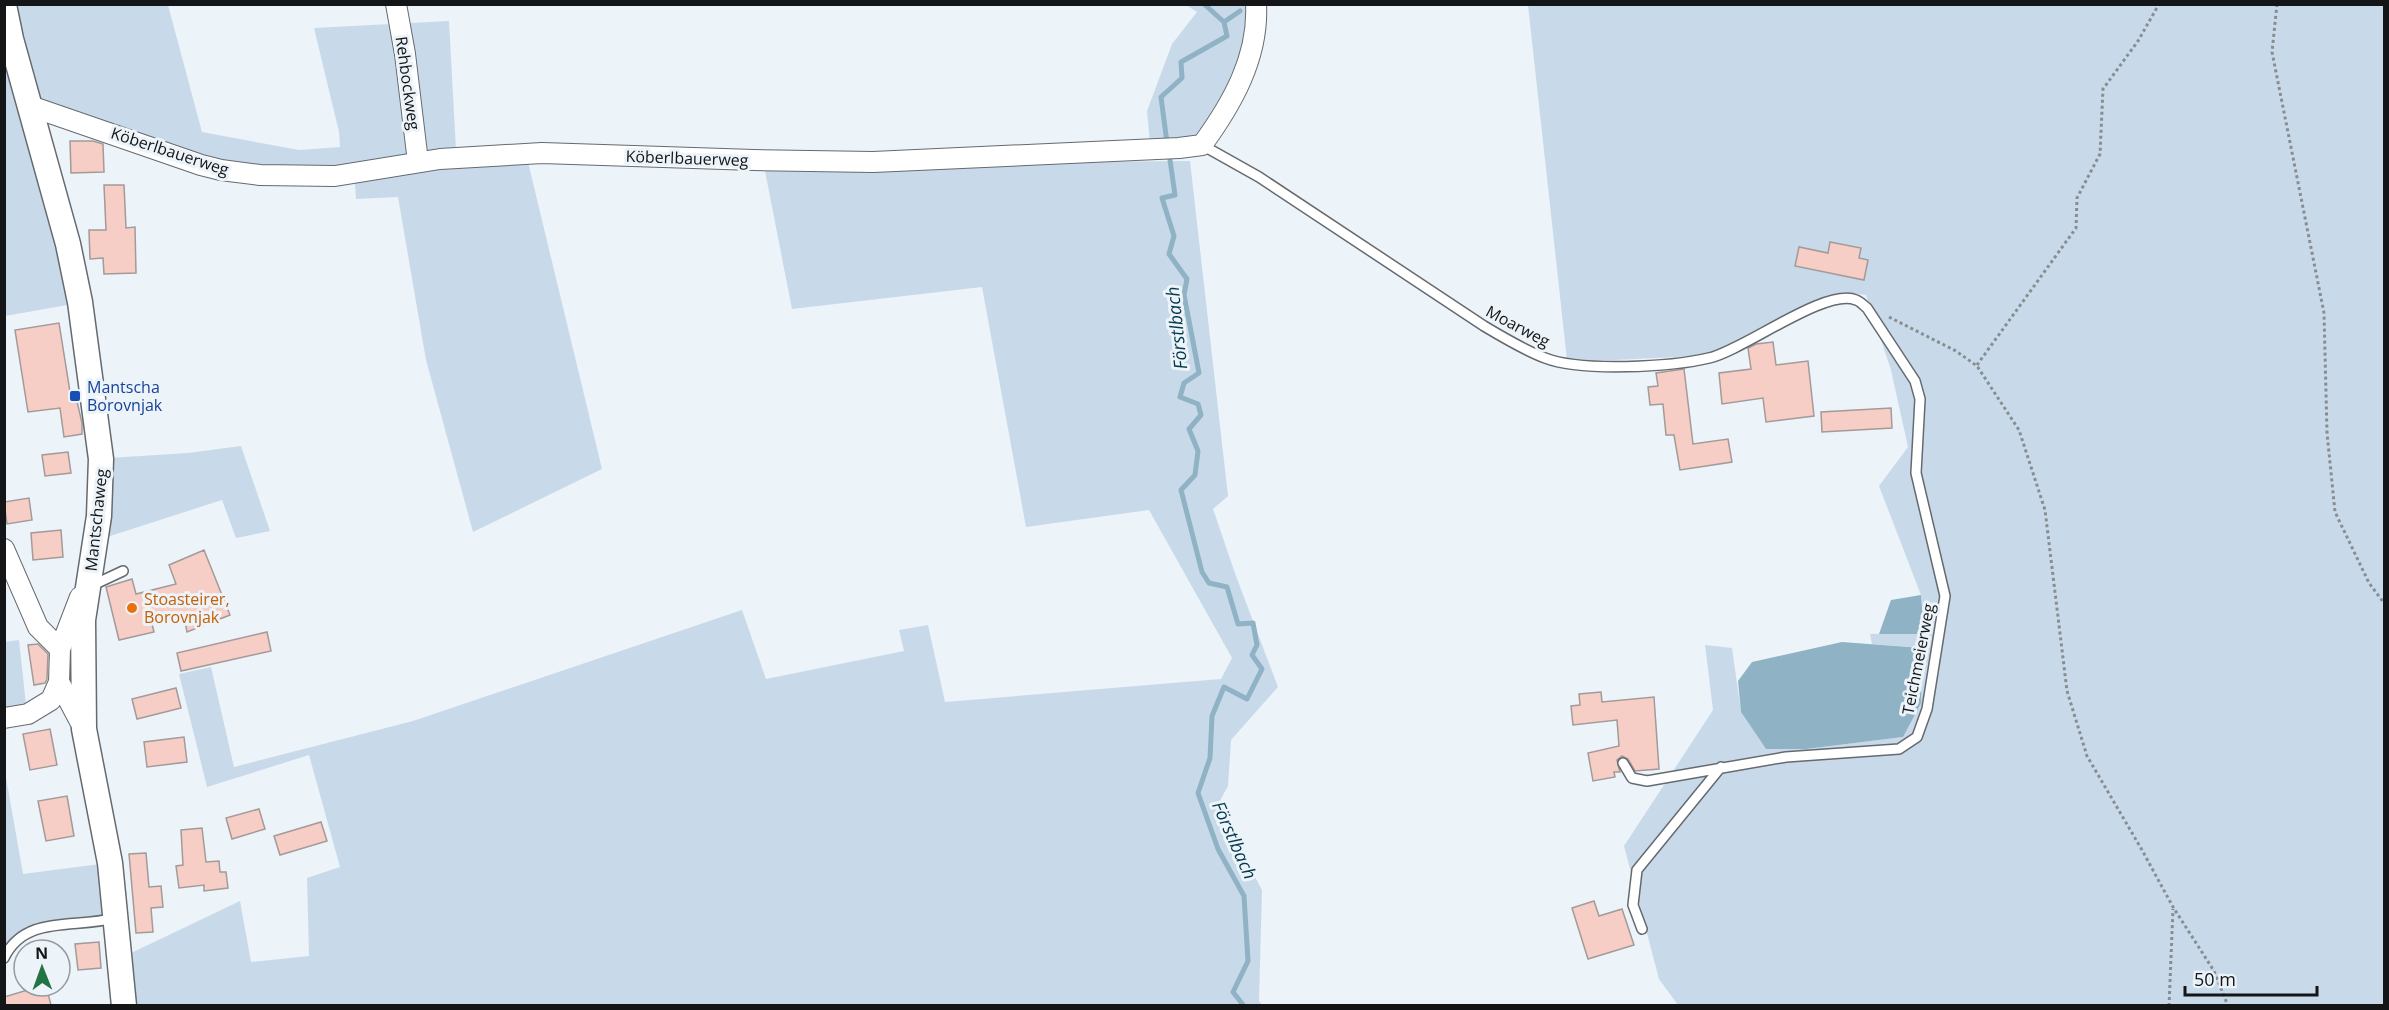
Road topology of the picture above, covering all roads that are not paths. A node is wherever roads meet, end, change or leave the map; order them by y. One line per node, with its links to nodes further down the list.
1 (396, 4): 6 (street, Rehbockweg)
2 (1256, 4): 5 (street)
3 (4, 5): 4 (street, Mantschaweg)
4 (30, 106): 6 (street, Köberlbauerweg); 10 (street, Mantschaweg)
5 (1202, 145): 6 (street, Köberlbauerweg); 7 (lane, Moarweg)
6 (418, 162)
7 (1857, 300): 16 (lane, Teichmeierweg)
8 (4, 549): 11 (street)
9 (123, 571): 10 (lane)
10 (90, 577): 11 (street); 14 (street, Mantschaweg)
11 (60, 650): 12 (street)
12 (59, 682): 13 (street); 14 (street)
13 (4, 718)
14 (84, 729): 17 (street, Mantschaweg)
15 (1623, 764): 16 (lane, Teichmeierweg)
16 (1720, 767): 18 (lane)
17 (114, 918): 19 (lane); 20 (street, Mantschaweg)
18 (1642, 929)
19 (4, 957)
20 (124, 1005)

